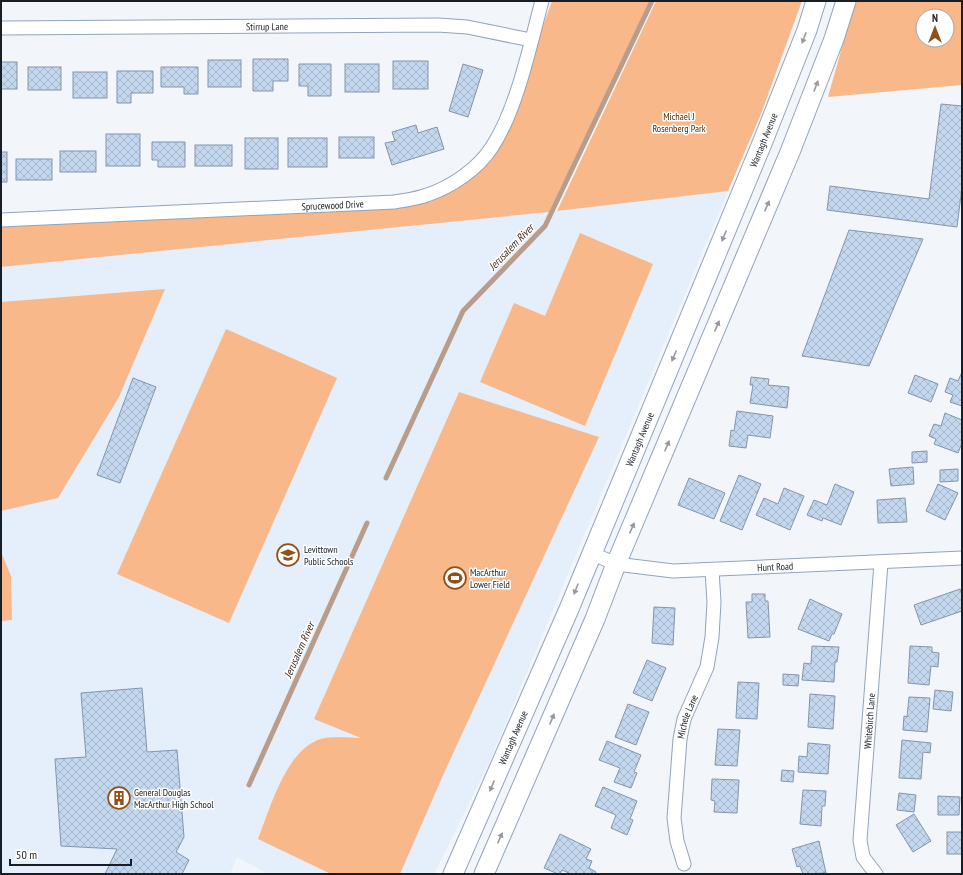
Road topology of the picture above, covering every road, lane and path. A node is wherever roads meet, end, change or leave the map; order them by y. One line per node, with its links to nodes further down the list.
1 (542, 1): 5 (street, Sprucewood Drive)
2 (816, 1): 7 (main road, Wantagh Avenue, one-way to 7)
3 (846, 1): 10 (main road, one-way to 3)
4 (1, 28): 5 (street, Stirrup Lane)
5 (531, 40): 6 (street, Sprucewood Drive)
6 (1, 220)
7 (591, 553): 10 (street, Hunt Road); 12 (main road, Wantagh Avenue, one-way to 12)
8 (962, 558): 9 (street, Hunt Road)
9 (881, 563): 11 (street, Hunt Road); 17 (street, Whitebirch Lane)
10 (616, 564): 11 (street, Hunt Road); 13 (main road, one-way to 10)
11 (712, 570): 14 (street, Michele Lane)
12 (483, 807): 13 (main road); 15 (main road, Wantagh Avenue)
13 (509, 819): 16 (main road, one-way to 13)
14 (684, 864)
15 (453, 874)
16 (484, 874)
17 (876, 874)

